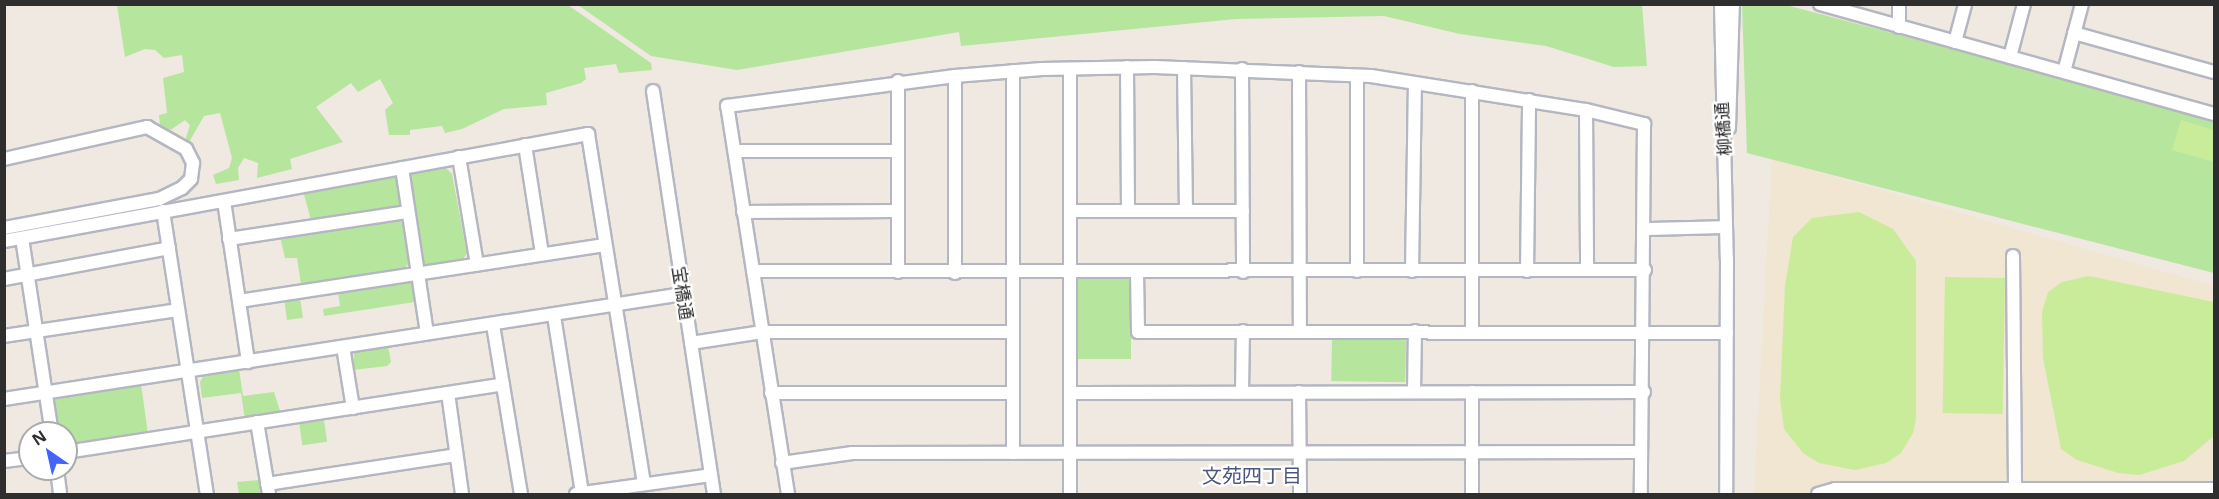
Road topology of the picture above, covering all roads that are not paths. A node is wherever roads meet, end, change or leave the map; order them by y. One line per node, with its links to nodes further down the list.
1 (1721, 4): 35 (street, 柳橋通)
2 (1733, 4): 35 (street, 柳橋通)
3 (1820, 4): 8 (street)
4 (1899, 4): 9 (street)
5 (1965, 4): 11 (street)
6 (2024, 4): 12 (street)
7 (2082, 4): 10 (street)
8 (1834, 6): 9 (street)
9 (1899, 27): 11 (street)
10 (2074, 33): 19 (street); 20 (street)
11 (1955, 42): 12 (street)
12 (2010, 57): 19 (street)
13 (1127, 67): 14 (street); 15 (street); 42 (street)
14 (1184, 68): 16 (street); 38 (street)
15 (1070, 69): 17 (street); 41 (street)
16 (1242, 69): 18 (street); 43 (street)
17 (1013, 71): 21 (street); 66 (street)
18 (1299, 72): 22 (street); 70 (street)
19 (2064, 72): 29 (street)
20 (2214, 72)
21 (955, 76): 23 (street); 71 (street)
22 (1357, 76): 24 (street); 61 (street)
23 (898, 81): 31 (street); 32 (street)
24 (1414, 83): 26 (street); 62 (street)
25 (653, 91): 74 (street, 宝橋通)
26 (1472, 91): 27 (street); 63 (street)
27 (1529, 100): 28 (street); 57 (street)
28 (1586, 110): 48 (street); 58 (street)
29 (2214, 114)
30 (525, 145): 33 (street); 52 (street); 54 (street)
31 (735, 151): 32 (street); 45 (street)
32 (897, 151): 40 (street)
33 (459, 158): 36 (street); 56 (street)
34 (4, 159): 47 (street)
35 (1725, 165): 46 (street)
36 (402, 168): 37 (street); 44 (street)
37 (224, 201): 39 (street); 50 (street)
38 (1186, 210): 42 (street); 43 (street)
39 (163, 211): 49 (street); 53 (street)
40 (897, 211): 45 (street); 65 (street)
41 (1070, 211): 42 (street); 67 (street)
42 (1128, 211)
43 (1243, 211): 69 (street)
44 (408, 212): 50 (street); 64 (street)
45 (743, 212): 60 (street)
46 (1726, 227): 48 (street); 89 (street)
47 (4, 228)
48 (1645, 229): 59 (street)
49 (22, 238): 51 (street); 72 (street)
50 (229, 239): 75 (street)
51 (4, 241)
52 (605, 245): 54 (street); 76 (street)
53 (169, 249): 72 (street); 77 (street)
54 (542, 254): 56 (street)
55 (2013, 256): 121 (street)
56 (477, 264): 64 (street)
57 (1527, 270): 58 (street); 63 (street)
58 (1587, 270): 59 (street)
59 (1645, 270): 85 (street)
60 (753, 271): 65 (street); 86 (street)
61 (1357, 271): 62 (street); 70 (street)
62 (1412, 271): 63 (street)
63 (1471, 271): 84 (street)
64 (417, 272): 75 (street); 88 (street)
65 (898, 272): 71 (street)
66 (1012, 272): 67 (street); 71 (street); 87 (street)
67 (1070, 272): 68 (street); 105 (street)
68 (1137, 272): 69 (street); 81 (street)
69 (1243, 272): 70 (street)
70 (1299, 272): 82 (street)
71 (955, 273)
72 (27, 275): 73 (street); 80 (street)
73 (4, 279)
74 (683, 294): 76 (street); 91 (street, 宝橋通)
75 (239, 301): 93 (street)
76 (615, 306): 78 (street); 120 (street)
77 (178, 310): 80 (street); 94 (street)
78 (554, 316): 79 (street); 125 (street)
79 (493, 324): 88 (street); 95 (street)
80 (36, 331): 90 (street); 96 (street)
81 (1243, 331): 82 (street); 97 (street)
82 (1300, 331): 83 (street)
83 (1415, 331): 84 (street); 99 (street)
84 (1472, 331): 85 (street)
85 (1644, 331): 89 (street); 101 (street)
86 (762, 332): 87 (street); 91 (street); 103 (street)
87 (1012, 332): 104 (street)
88 (427, 333): 92 (street)
89 (1727, 333): 134 (street)
90 (4, 336)
91 (691, 343): 119 (street, 宝橋通)
92 (344, 347): 93 (street); 107 (street)
93 (248, 362): 94 (street)
94 (187, 371): 96 (street); 110 (street)
95 (503, 384): 102 (street); 127 (street)
96 (46, 392): 106 (street); 108 (street)
97 (1242, 392): 98 (street); 105 (street)
98 (1299, 392): 99 (street); 112 (street)
99 (1414, 392): 100 (street)
100 (1472, 392): 101 (street); 113 (street)
101 (1644, 392): 114 (street)
102 (448, 393): 107 (street); 117 (street)
103 (771, 393): 104 (street); 118 (street)
104 (1012, 393): 115 (street)
105 (1070, 393): 116 (street)
106 (4, 399)
107 (353, 408): 109 (street)
108 (50, 421)
109 (257, 422): 110 (street); 122 (street)
110 (197, 432): 111 (street); 124 (street)
111 (78, 450)
112 (1300, 452): 113 (street); 116 (street); 131 (street)
113 (1473, 452): 114 (street); 132 (street)
114 (1641, 452): 133 (street)
115 (1013, 453): 116 (street); 118 (street)
116 (1070, 453): 130 (street)
117 (456, 455): 122 (street); 126 (street)
118 (782, 463): 129 (street)
119 (711, 475): 120 (street); 128 (street, 宝橋通)
120 (644, 484): 125 (street)
121 (2015, 488): 123 (street); 135 (street)
122 (268, 489)
123 (2214, 489)
124 (205, 494)
125 (578, 494)
126 (462, 495)
127 (520, 495)
128 (714, 495)
129 (788, 495)
130 (1070, 495)
131 (1300, 495)
132 (1473, 495)
133 (1641, 495)
134 (1726, 495)
135 (1818, 495)

